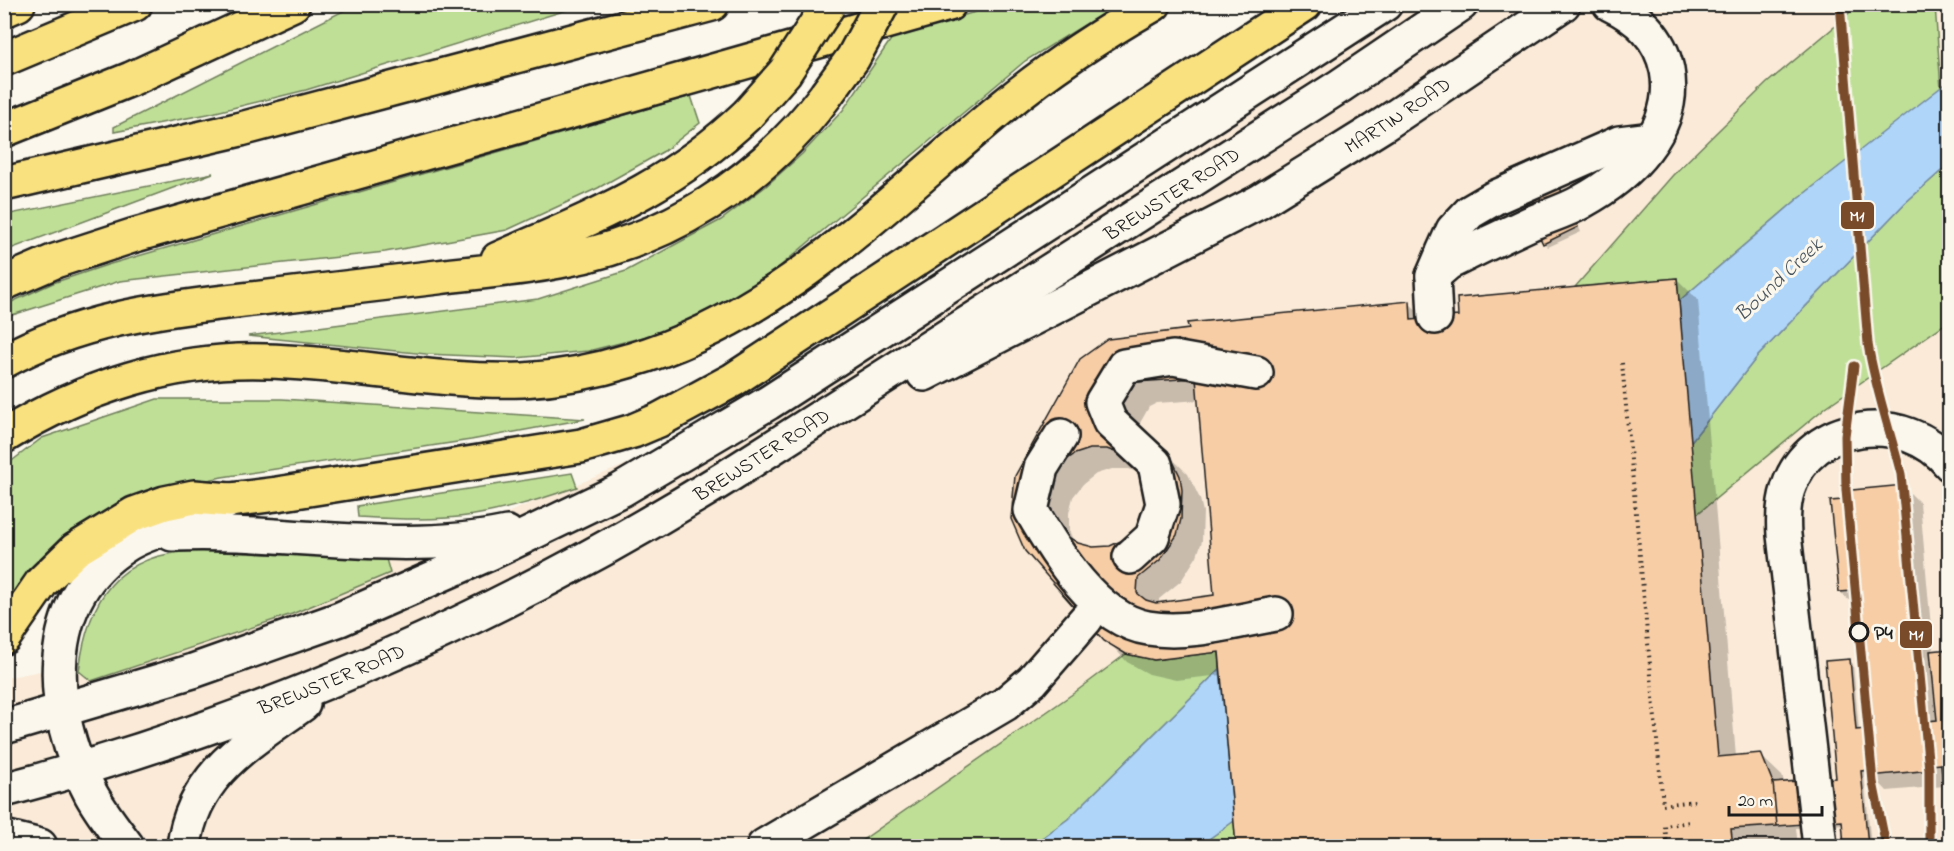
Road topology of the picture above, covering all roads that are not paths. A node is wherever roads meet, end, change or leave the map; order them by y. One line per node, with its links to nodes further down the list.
1 (18, 4): 15 (highway)
2 (135, 4): 16 (highway)
3 (292, 4): 17 (highway)
4 (712, 4): 14 (highway)
5 (829, 4): 22 (highway, bridge)
6 (882, 4): 22 (highway, bridge)
7 (949, 4): 23 (highway)
8 (1154, 4): 27 (highway)
9 (1385, 4): 18 (street, BREWSTER ROAD)
10 (1461, 4): 20 (street, BREWSTER ROAD)
11 (1610, 4): 24 (street)
12 (1303, 6): 31 (highway)
13 (1564, 6): 21 (street, MARTIN ROAD)
14 (692, 9): 19 (highway)
15 (4, 10)
16 (4, 59)
17 (4, 130)
18 (1188, 133): 20 (street); 32 (street, BREWSTER ROAD)
19 (4, 184)
20 (1176, 190): 21 (street); 29 (street, BREWSTER ROAD)
21 (1228, 218): 29 (street, MARTIN ROAD)
22 (466, 273): 25 (highway)
23 (4, 283)
24 (1435, 317)
25 (4, 361)
26 (1256, 373): 34 (street)
27 (4, 436)
28 (1061, 436): 35 (street)
29 (748, 463): 38 (street, BREWSTER ROAD)
30 (1950, 464): 48 (street)
31 (230, 500): 33 (street); 37 (highway)
32 (585, 507): 33 (street); 39 (street, BREWSTER ROAD)
33 (148, 535): 39 (street)
34 (1130, 557)
35 (1276, 614)
36 (1086, 619): 47 (street)
37 (4, 637)
38 (344, 675): 41 (street, BREWSTER ROAD); 46 (street)
39 (62, 710): 40 (street, BREWSTER ROAD); 41 (street)
40 (4, 727)
41 (79, 768): 42 (street, BREWSTER ROAD); 45 (street)
42 (4, 790)
43 (4, 837): 44 (street)
44 (40, 846)
45 (127, 846)
46 (184, 846)
47 (764, 846)
48 (1821, 846)

